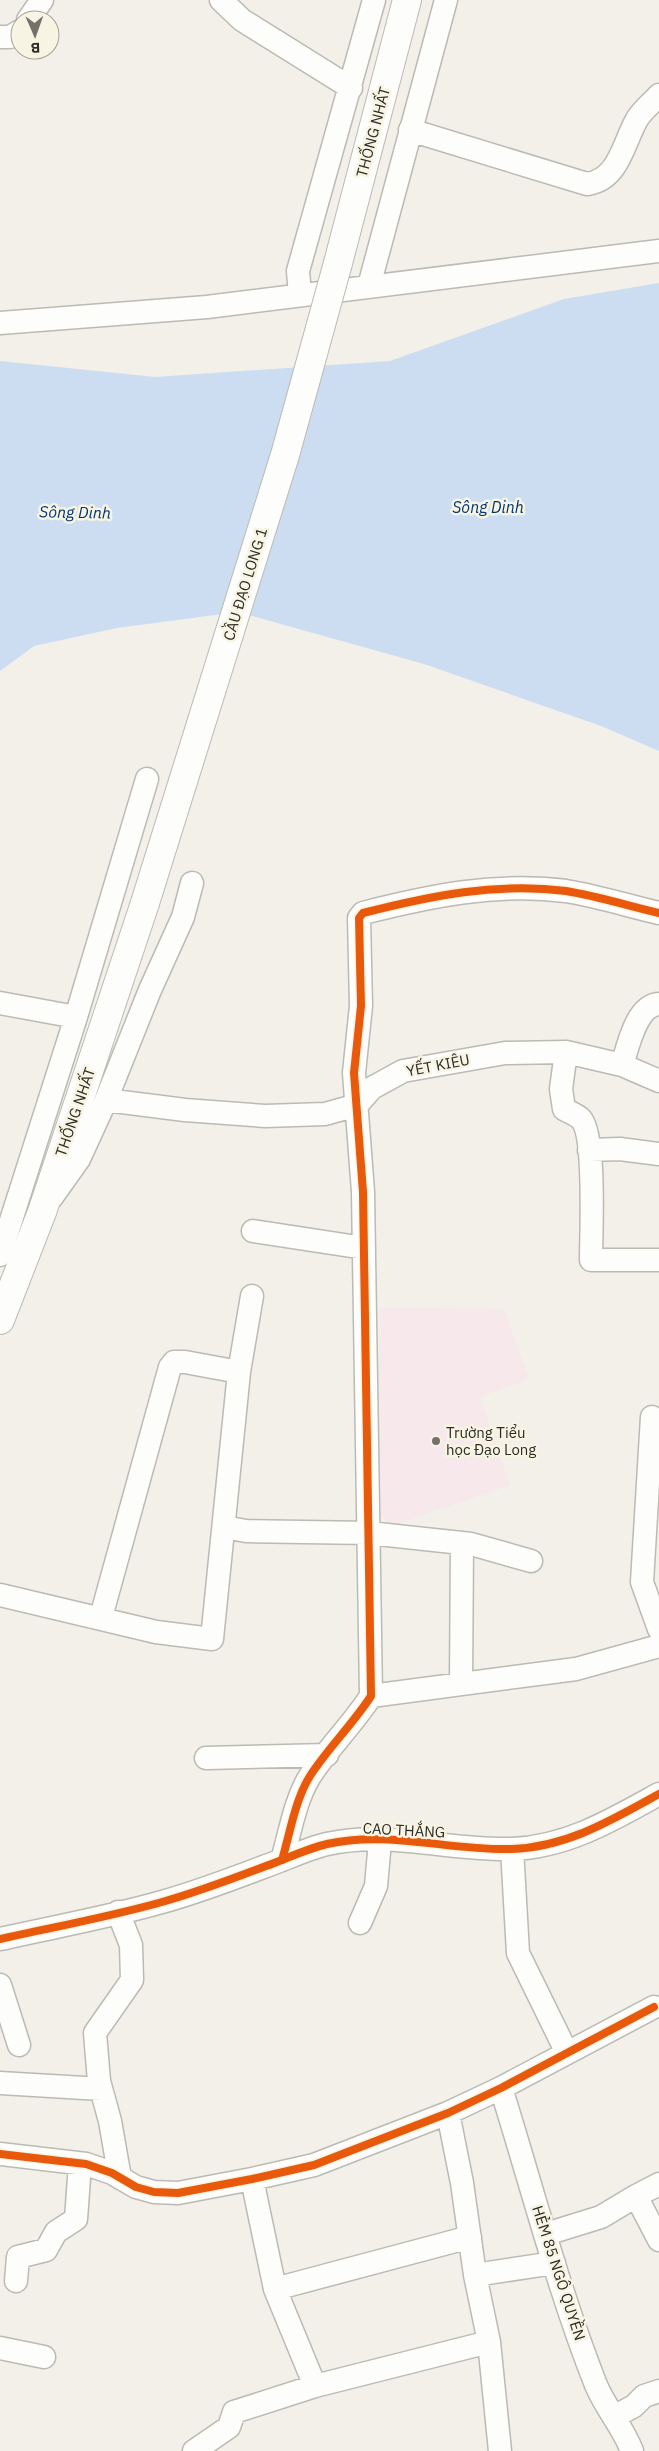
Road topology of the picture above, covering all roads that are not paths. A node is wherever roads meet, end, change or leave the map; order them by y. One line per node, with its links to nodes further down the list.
1 (221, 0): 5 (street)
2 (374, 0): 5 (street)
3 (407, 0): 9 (main road, THỐNG NHẤT)
4 (446, 0): 7 (street)
5 (351, 88): 11 (street)
6 (659, 95): 7 (street)
7 (410, 130): 10 (street)
8 (659, 250): 10 (street)
9 (338, 263): 15 (main road, CẦU ĐẠO LONG 1, bridge)
10 (369, 286): 11 (street)
11 (300, 294): 12 (street)
12 (0, 323)
13 (147, 779): 19 (street)
14 (192, 883): 23 (street)
15 (145, 903): 28 (main road, THỐNG NHẤT)
16 (659, 914): 24 (street)
17 (0, 1003): 19 (street)
18 (659, 1004): 21 (street)
19 (76, 1017): 27 (street)
20 (566, 1052): 21 (street, YẾT KIÊU); 24 (street, YẾT KIÊU); 25 (street)
21 (622, 1065): 22 (street, YẾT KIÊU)
22 (659, 1081)
23 (106, 1100): 24 (street); 28 (street)
24 (357, 1105): 30 (street)
25 (588, 1150): 26 (street); 32 (street)
26 (659, 1154)
27 (8, 1199): 31 (street)
28 (42, 1212): 34 (main road, THỐNG NHẤT)
29 (253, 1230): 30 (street)
30 (364, 1248): 38 (street)
31 (0, 1254)
32 (659, 1260)
33 (252, 1296): 35 (street)
34 (0, 1320)
35 (239, 1372): 37 (street); 42 (street)
36 (652, 1417): 43 (street)
37 (224, 1527): 38 (street); 42 (street)
38 (369, 1532): 39 (street); 46 (street)
39 (462, 1543): 40 (street); 45 (street)
40 (531, 1561)
41 (0, 1595): 42 (street)
42 (101, 1618)
43 (659, 1629)
44 (659, 1646): 45 (street)
45 (460, 1684): 46 (street)
46 (371, 1696): 47 (street)
47 (327, 1755): 48 (street); 52 (street)
48 (206, 1758)
49 (659, 1794): 51 (street, CAO THẮNG)
50 (380, 1841): 51 (street, CAO THẮNG); 52 (street, CAO THẮNG); 54 (street)
51 (512, 1849): 59 (street)
52 (282, 1860): 53 (street, CAO THẮNG)
53 (118, 1912): 55 (street, CAO THẮNG); 62 (street)
54 (360, 1923)
55 (0, 1939)
56 (0, 1985): 58 (street)
57 (654, 2007): 59 (street)
58 (19, 2045)
59 (568, 2053): 61 (street)
60 (0, 2083): 62 (street)
61 (501, 2088): 63 (street); 70 (street, HẺM 85 NGÔ QUYỀN)
62 (101, 2089): 66 (street)
63 (448, 2113): 67 (street); 71 (street)
64 (0, 2154): 65 (street)
65 (80, 2164): 66 (street); 75 (street)
66 (120, 2178): 67 (street)
67 (252, 2179): 76 (street)
68 (659, 2184): 69 (street)
69 (636, 2196): 70 (street); 72 (street)
70 (546, 2234): 73 (street, HẺM 85 NGÔ QUYỀN)
71 (470, 2237): 74 (street); 76 (street)
72 (659, 2240)
73 (554, 2262): 74 (street); 82 (street, HẺM 85 NGÔ QUYỀN)
74 (475, 2275): 77 (street)
75 (16, 2281)
76 (276, 2289): 80 (street)
77 (489, 2342): 80 (street); 84 (street)
78 (0, 2348): 79 (street)
79 (44, 2358)
80 (315, 2386): 83 (street)
81 (659, 2391): 82 (street)
82 (614, 2417): 85 (street, HẺM 85 NGÔ QUYỀN)
83 (194, 2451)
84 (500, 2451)
85 (632, 2451)

